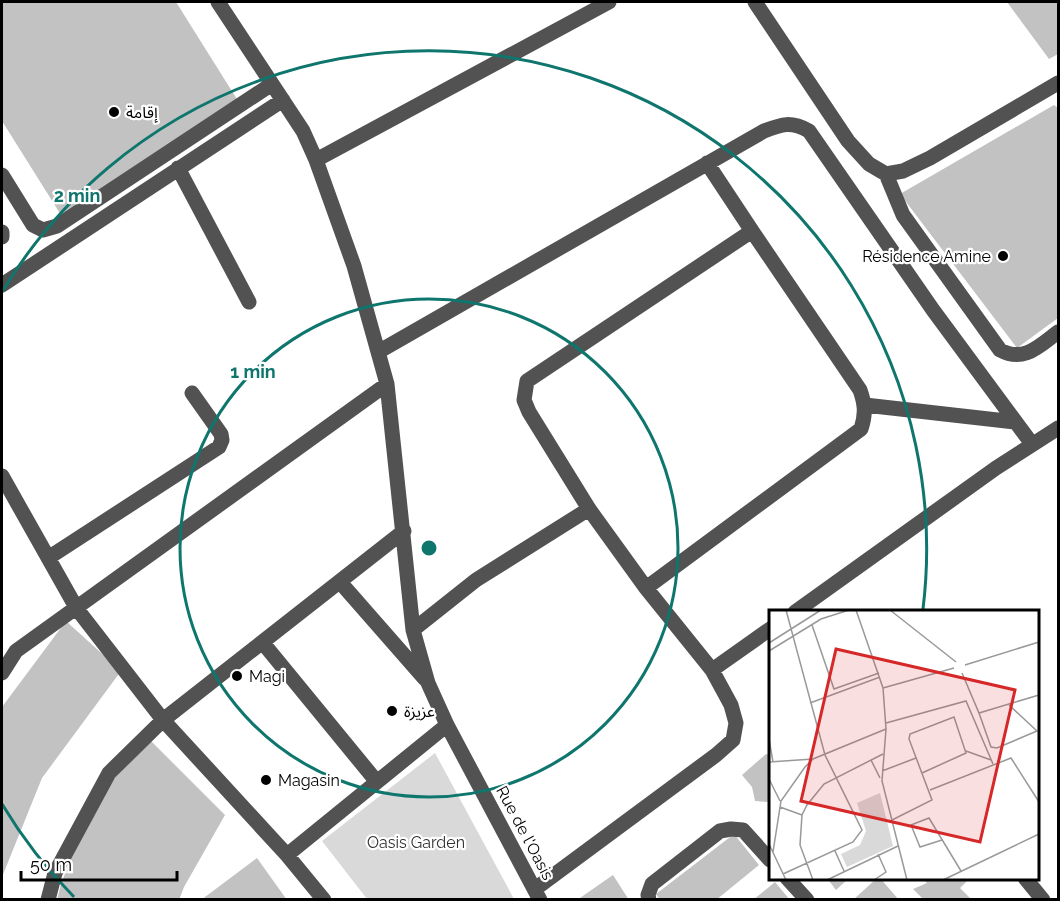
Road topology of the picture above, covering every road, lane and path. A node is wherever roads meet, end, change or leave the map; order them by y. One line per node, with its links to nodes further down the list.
1 (218, 2): 5 (street)
2 (609, 2): 8 (street)
3 (755, 2): 11 (street)
4 (1059, 83): 6 (street)
5 (272, 84): 7 (street); 12 (street)
6 (1051, 94): 11 (street)
7 (283, 100): 8 (street); 10 (street)
8 (316, 160): 19 (street)
9 (707, 163): 13 (street); 19 (street); 23 (street)
10 (178, 168): 16 (street); 17 (street)
11 (886, 174): 18 (street)
12 (2, 175)
13 (752, 231): 22 (street); 27 (street)
14 (2, 232): 15 (street)
15 (2, 237)
16 (2, 285)
17 (249, 302)
18 (1059, 332)
19 (378, 352): 20 (street)
20 (387, 384): 28 (street); 32 (street)
21 (192, 393): 29 (street)
22 (865, 405): 23 (street); 31 (street)
23 (1014, 422): 25 (street)
24 (1059, 428): 25 (street)
25 (1032, 444): 33 (street)
26 (2, 476): 29 (street)
27 (589, 509): 31 (street); 34 (street)
28 (404, 531): 30 (street); 34 (street)
29 (48, 558): 32 (street)
30 (340, 582): 36 (street); 41 (street)
31 (646, 588): 39 (street)
32 (77, 609): 37 (street); 42 (street)
33 (798, 610)
34 (413, 630): 41 (street)
35 (769, 630): 39 (street)
36 (263, 643): 42 (street); 44 (street)
37 (16, 651): 38 (street); 40 (street)
38 (2, 658)
39 (712, 670): 49 (street)
40 (2, 673)
41 (428, 683): 43 (street, Rue de l'Oasis)
42 (163, 720): 45 (street); 50 (street)
43 (447, 724): 44 (street); 49 (street, Rue de l'Oasis)
44 (377, 782): 45 (street)
45 (287, 855): 51 (street)
46 (769, 858): 52 (street)
47 (788, 880): 53 (street)
48 (1026, 880): 54 (street)
49 (538, 894)
50 (48, 900)
51 (324, 900)
52 (649, 900)
53 (807, 900)
54 (1043, 900)

